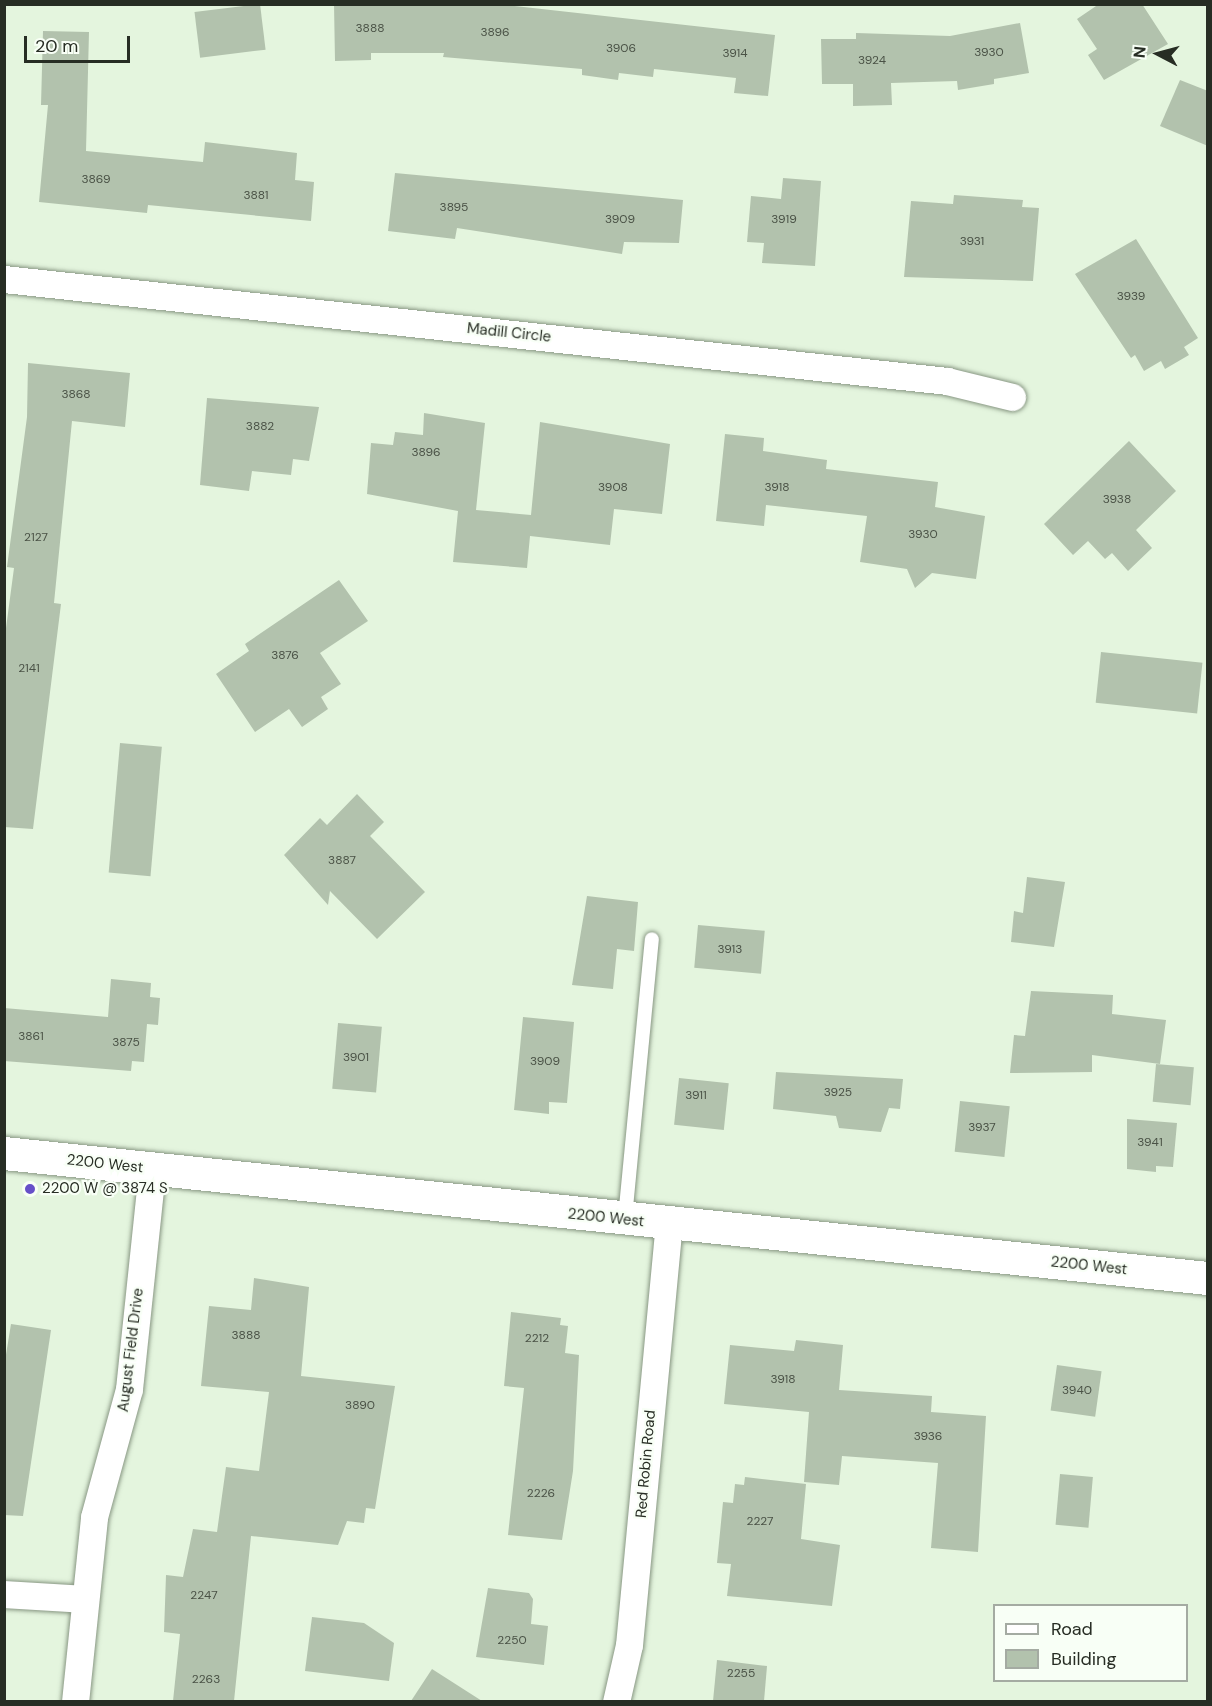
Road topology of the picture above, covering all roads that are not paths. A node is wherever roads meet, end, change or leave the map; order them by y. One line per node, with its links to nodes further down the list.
1 (4, 279): 2 (street, Madill Circle)
2 (1012, 397)
3 (652, 939): 6 (lane)
4 (4, 1153): 5 (street, 2200 West)
5 (152, 1168): 6 (street, 2200 West); 10 (street, August Field Drive)
6 (625, 1221): 7 (street, 2200 West)
7 (669, 1225): 8 (street, 2200 West); 12 (street, Red Robin Road)
8 (1208, 1278)
9 (4, 1594): 10 (street)
10 (85, 1599): 11 (street, August Field Drive)
11 (75, 1701)
12 (616, 1701)

